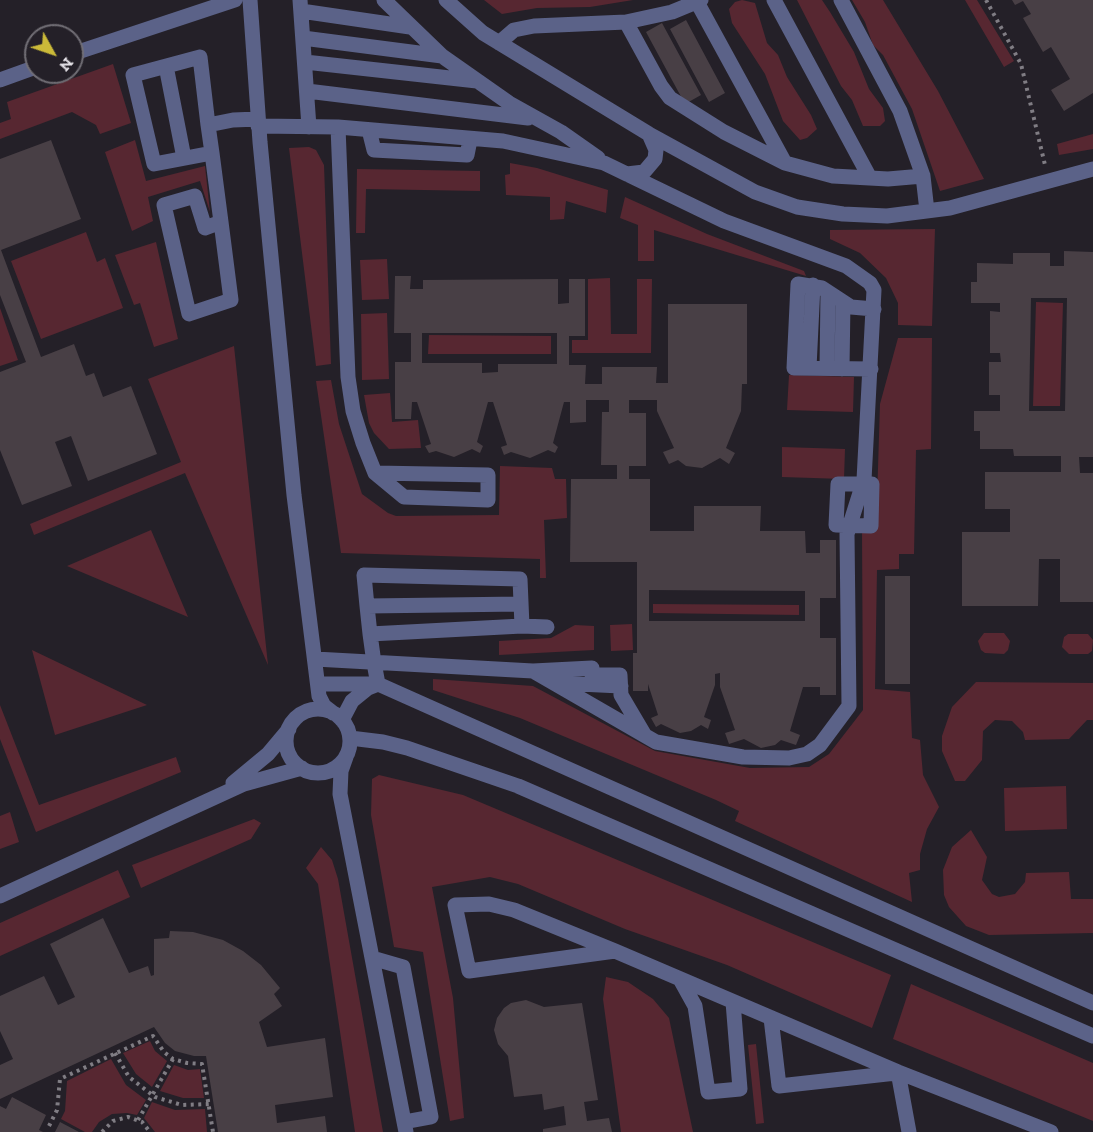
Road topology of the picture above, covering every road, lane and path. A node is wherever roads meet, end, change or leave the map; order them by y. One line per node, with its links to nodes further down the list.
1 (235, 0): 14 (street)
2 (250, 0): 23 (street)
3 (384, 0): 11 (street)
4 (446, 0): 13 (street)
5 (774, 0): 37 (street)
6 (841, 0): 36 (street)
7 (986, 0): 38 (path)
8 (699, 1): 10 (street); 32 (street)
9 (301, 5): 11 (street); 12 (street)
10 (626, 22): 13 (street); 32 (street)
11 (410, 27): 15 (street)
12 (303, 38): 15 (street); 16 (street)
13 (499, 43): 27 (street)
14 (84, 50)
15 (442, 56): 20 (street)
16 (305, 62): 20 (street); 21 (street)
17 (166, 66): 24 (street); 30 (street); 30 (street)
18 (24, 71): 19 (street)
19 (0, 80)
20 (480, 81): 22 (street)
21 (307, 91): 22 (street); 25 (street)
22 (537, 119): 31 (street)
23 (258, 122): 24 (street); 25 (street); 55 (street)
24 (208, 125): 28 (street)
25 (309, 127): 26 (street)
26 (338, 127): 31 (street); 47 (street)
27 (649, 134): 29 (street); 33 (street)
28 (212, 153): 30 (street); 41 (street)
29 (682, 153): 33 (street); 40 (street)
30 (184, 158)
31 (604, 163): 35 (street)
32 (785, 163): 37 (street)
33 (651, 166): 35 (street); 39 (street)
34 (1093, 169): 38 (street)
35 (627, 174): 39 (street)
36 (923, 176): 37 (street); 40 (street)
37 (870, 178)
38 (1049, 180): 40 (street)
39 (653, 187): 44 (street)
40 (927, 211)
41 (221, 222): 41 (street)
42 (828, 292): 43 (street); 45 (street); 45 (street)
43 (843, 302): 44 (street); 45 (street)
44 (874, 309): 46 (street)
45 (835, 368): 46 (street)
46 (871, 369): 48 (street)
47 (375, 473): 47 (street)
48 (863, 484): 49 (street); 49 (street)
49 (850, 525): 67 (street)
50 (521, 604): 51 (street); 51 (street); 52 (street)
51 (367, 606): 54 (street)
52 (522, 626): 53 (street); 54 (street)
53 (547, 627)
54 (370, 634): 56 (street)
55 (315, 659): 56 (street); 59 (street)
56 (374, 663): 57 (street); 60 (street)
57 (533, 671): 58 (street); 61 (street)
58 (553, 682): 61 (street); 62 (street)
59 (318, 684): 60 (street); 64 (street); 65 (street)
60 (378, 684): 65 (street); 78 (street)
61 (621, 687): 63 (street)
62 (588, 702): 63 (street); 67 (street)
63 (626, 704): 67 (street)
64 (303, 713): 65 (street); 66 (street)
65 (337, 716): 68 (street)
66 (289, 728): 70 (street); 71 (street)
67 (644, 735)
68 (350, 738): 69 (street); 80 (street)
69 (346, 757): 70 (street); 72 (street)
70 (306, 770): 71 (street); 72 (street)
71 (214, 797): 73 (street)
72 (343, 809): 75 (street)
73 (0, 896)
74 (615, 951): 74 (street); 76 (street)
75 (372, 958): 88 (street); 88 (street)
76 (680, 979): 77 (street); 77 (street)
77 (733, 1002): 79 (street)
78 (1093, 1003)
79 (771, 1018): 83 (street); 83 (street)
80 (1093, 1036)
81 (115, 1053): 82 (path); 84 (path); 87 (path)
82 (173, 1059): 84 (path); 85 (path)
83 (898, 1072): 89 (street); 93 (street)
84 (152, 1095): 85 (path); 86 (path)
85 (210, 1104): 92 (path)
86 (138, 1120): 90 (path); 91 (path)
87 (49, 1126)
88 (405, 1127)
89 (1022, 1127): 94 (street)
90 (102, 1132)
91 (150, 1132)
92 (213, 1132)
93 (909, 1132)
94 (1051, 1132)

